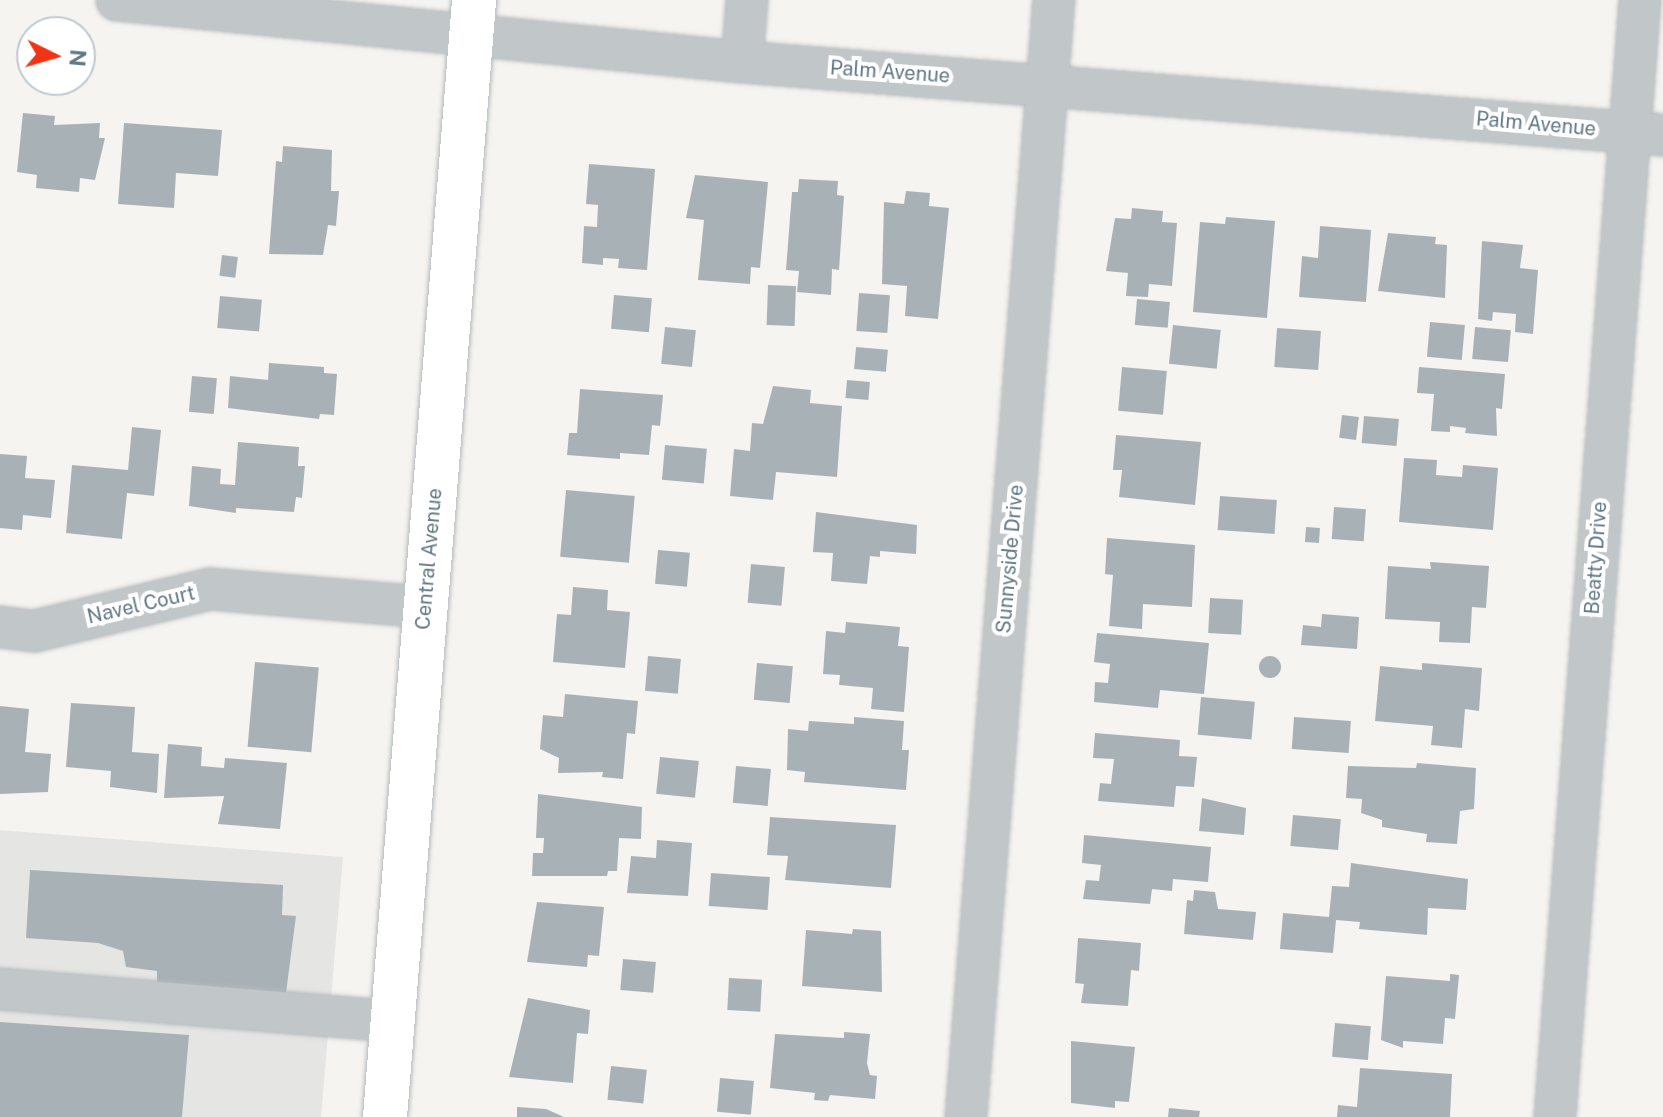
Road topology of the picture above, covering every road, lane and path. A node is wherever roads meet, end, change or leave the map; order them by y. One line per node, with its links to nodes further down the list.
1 (117, 0): 5 (street, Palm Avenue)
2 (747, 0): 6 (street)
3 (1054, 0): 7 (street, Sunnyside Drive)
4 (1640, 0): 8 (street, Beatty Drive)
5 (472, 18): 6 (street, Palm Avenue); 9 (main road, Central Avenue)
6 (742, 62): 7 (street, Palm Avenue)
7 (1048, 84): 8 (street, Palm Avenue); 14 (street, Sunnyside Drive)
8 (1646, 134): 15 (street, Beatty Drive)
9 (426, 607): 10 (street, Navel Court); 12 (main road, Central Avenue)
10 (0, 627)
11 (0, 989): 12 (street)
12 (393, 1021): 13 (main road, Central Avenue)
13 (385, 1117)
14 (966, 1117)
15 (1555, 1117)

